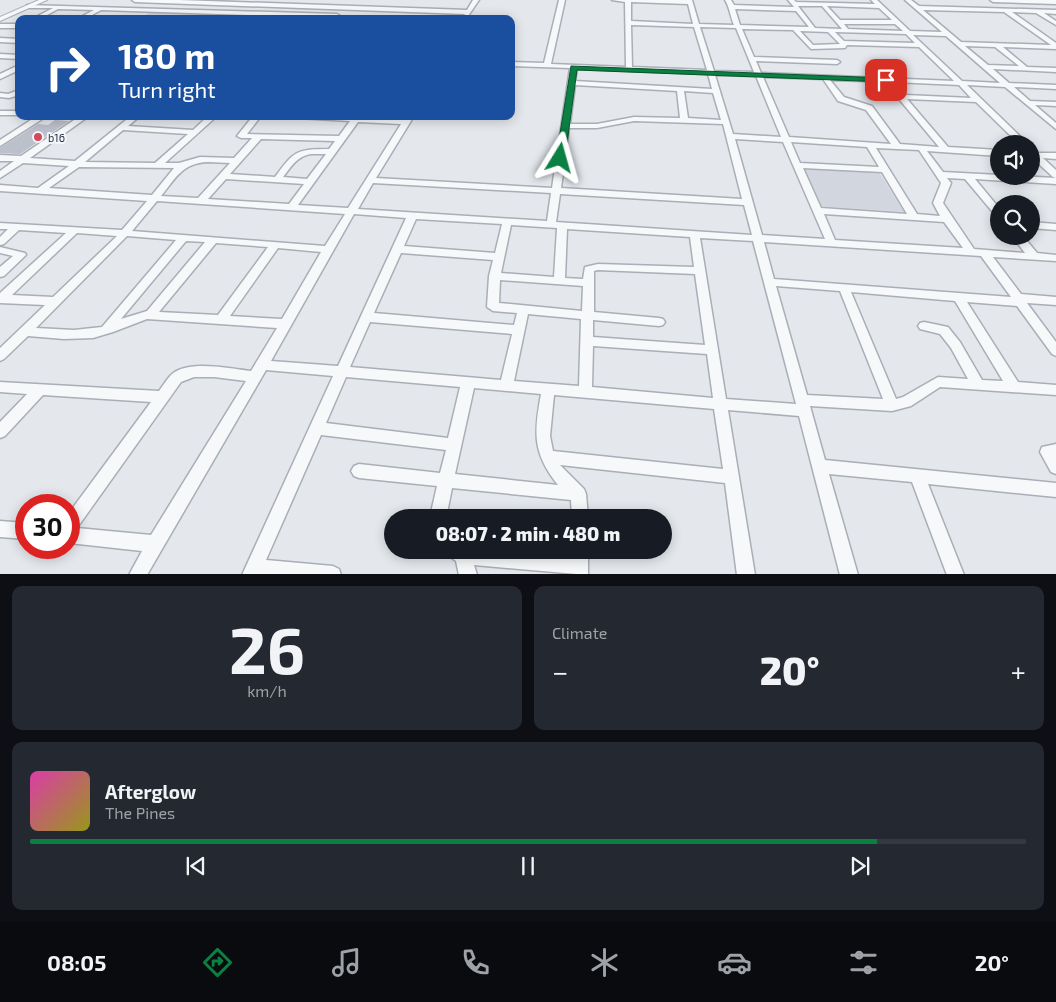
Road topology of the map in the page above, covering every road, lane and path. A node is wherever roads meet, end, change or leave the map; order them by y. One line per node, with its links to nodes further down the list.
1 (44, 0): 23 (street)
2 (84, 0): 28 (street)
3 (135, 0): 4 (street)
4 (145, 0): 18 (street); 32 (street)
5 (322, 0): 24 (street)
6 (354, 0): 27 (street)
7 (476, 0): 35 (street)
8 (562, 0): 77 (street)
9 (615, 0): 10 (street)
10 (628, 0): 17 (street); 48 (street)
11 (874, 0): 25 (street)
12 (908, 0): 29 (street)
13 (959, 0): 33 (street)
14 (985, 0): 34 (street)
15 (993, 0): 16 (street)
16 (1019, 0): 20 (street); 36 (street)
17 (690, 1): 52 (street)
18 (255, 2): 24 (street); 39 (street)
19 (792, 2): 21 (street); 22 (street); 31 (street)
20 (1056, 2)
21 (730, 3): 31 (street); 53 (street)
22 (823, 4): 25 (street); 46 (street)
23 (29, 6): 26 (street); 45 (street)
24 (315, 6): 27 (street)
25 (880, 6): 47 (street)
26 (59, 7): 28 (street); 40 (street)
27 (347, 7): 35 (street); 43 (street)
28 (67, 8): 30 (street)
29 (917, 8): 33 (street); 59 (street)
30 (100, 9): 32 (street); 41 (street)
31 (797, 9): 55 (street)
32 (126, 10): 38 (street); 39 (street)
33 (974, 10): 34 (street)
34 (1003, 10): 36 (street); 60 (street)
35 (469, 12): 44 (street)
36 (1037, 12): 37 (street); 49 (street)
37 (1056, 12)
38 (118, 14)
39 (238, 14): 42 (street)
40 (43, 15)
41 (88, 15)
42 (262, 15)
43 (339, 15)
44 (468, 15)
45 (0, 19)
46 (839, 22): 47 (street); 57 (street)
47 (897, 22): 58 (street)
48 (628, 23): 52 (street); 81 (street)
49 (1056, 24)
50 (0, 26): 51 (street)
51 (15, 26)
52 (698, 26): 53 (street); 84 (street)
53 (739, 27): 54 (street); 73 (street)
54 (795, 29): 55 (street); 69 (street)
55 (814, 29): 56 (street)
56 (830, 30): 57 (street); 64 (street)
57 (846, 30): 58 (street)
58 (908, 32): 59 (street); 66 (street)
59 (948, 34): 65 (street)
60 (1040, 35): 61 (street); 68 (street)
61 (1056, 35)
62 (0, 40): 63 (street)
63 (15, 41)
64 (842, 43): 66 (street); 69 (street)
65 (959, 44): 67 (street); 79 (street)
66 (921, 45): 91 (street)
67 (996, 45): 68 (street); 82 (street)
68 (1056, 46)
69 (824, 48): 75 (street)
70 (0, 56): 71 (street)
71 (10, 56): 72 (street); 74 (street)
72 (15, 57)
73 (752, 59): 75 (street); 85 (street)
74 (0, 61)
75 (836, 62): 88 (street)
76 (515, 64): 77 (street)
77 (547, 66): 78 (street)
78 (574, 67): 81 (street); 90 (street)
79 (987, 67): 82 (street); 92 (street)
80 (15, 69): 86 (street)
81 (629, 69): 84 (street)
82 (1026, 69): 83 (street)
83 (1056, 70)
84 (711, 74): 85 (street); 95 (street)
85 (758, 75): 87 (street); 121 (street)
86 (0, 77)
87 (825, 77): 88 (street); 124 (street)
88 (849, 78): 89 (street)
89 (867, 79): 91 (street); 98 (street)
90 (571, 83): 94 (street); 113 (street)
91 (960, 83): 92 (street); 99 (street)
92 (1007, 85): 93 (street); 100 (street)
93 (1056, 87)
94 (680, 88): 95 (street); 111 (street)
95 (716, 91): 112 (street)
96 (15, 94): 97 (street)
97 (0, 95)
98 (902, 97): 99 (street); 126 (street)
99 (978, 100): 117 (street)
100 (1028, 103): 101 (street); 114 (street)
101 (1056, 104)
102 (0, 113): 103 (street)
103 (15, 113)
104 (37, 120): 122 (street)
105 (79, 120): 132 (street)
106 (131, 120): 115 (street)
107 (208, 120): 116 (street)
108 (254, 120): 118 (street)
109 (355, 120): 120 (street)
110 (407, 120): 146 (street)
111 (684, 121): 112 (street); 113 (street)
112 (726, 122): 119 (street)
113 (565, 126): 151 (street)
114 (1056, 127)
115 (121, 128): 116 (street); 135 (street)
116 (195, 132): 137 (street)
117 (1015, 135)
118 (259, 136): 120 (street); 133 (street)
119 (730, 136): 121 (street); 154 (street)
120 (341, 139): 127 (street)
121 (786, 140): 123 (street); 136 (street)
122 (0, 144)
123 (870, 145): 124 (street); 139 (street)
124 (896, 146): 125 (street)
125 (922, 148): 126 (street); 141 (street)
126 (946, 150): 128 (street)
127 (332, 152): 145 (street); 148 (street)
128 (990, 152)
129 (1040, 155): 130 (street)
130 (1056, 156)
131 (0, 158): 132 (street)
132 (22, 160): 135 (street); 140 (street)
133 (237, 160): 138 (street); 143 (street)
134 (1040, 160): 142 (street)
135 (77, 164): 137 (street); 150 (street)
136 (797, 165): 139 (street); 157 (street)
137 (157, 166): 138 (street)
138 (181, 166): 152 (street)
139 (886, 170): 160 (street)
140 (0, 175)
141 (942, 175): 144 (street); 161 (street)
142 (1056, 175)
143 (223, 176): 145 (street); 153 (street)
144 (968, 177): 147 (street); 155 (street)
145 (277, 180): 148 (street)
146 (371, 180): 151 (street); 158 (street)
147 (1056, 181)
148 (310, 182): 156 (street)
149 (0, 188): 150 (street)
150 (39, 191): 152 (street)
151 (556, 191): 154 (street); 163 (street)
152 (156, 199): 153 (street); 169 (street)
153 (200, 202): 156 (street)
154 (748, 202): 172 (street)
155 (990, 203)
156 (291, 208): 158 (street)
157 (817, 211): 160 (street); 175 (street)
158 (352, 212): 159 (street); 180 (street)
159 (412, 216): 162 (street); 178 (street)
160 (914, 217): 161 (street)
161 (947, 219): 181 (street)
162 (507, 222): 163 (street); 184 (street)
163 (557, 225): 170 (street); 189 (street)
164 (0, 226): 166 (street)
165 (1040, 226): 167 (street)
166 (17, 227): 168 (street); 173 (street)
167 (1056, 227)
168 (74, 230): 169 (street); 194 (street)
169 (125, 233): 171 (street); 196 (street)
170 (695, 235): 172 (street); 186 (street)
171 (182, 239): 174 (street); 210 (street)
172 (758, 239): 175 (street); 190 (street)
173 (0, 242)
174 (212, 242): 177 (street); 200 (street)
175 (832, 244): 181 (street)
176 (1024, 245): 183 (street)
177 (274, 246): 180 (street); 203 (street)
178 (397, 249): 184 (street); 202 (street)
179 (0, 250): 187 (street)
180 (328, 250): 205 (street)
181 (971, 253): 182 (street)
182 (985, 254): 183 (street); 195 (street)
183 (1034, 257): 185 (street)
184 (499, 258): 188 (street)
185 (1056, 258)
186 (701, 271): 191 (street); 212 (street)
187 (0, 273)
188 (495, 276): 189 (street); 198 (street)
189 (559, 281): 191 (street)
190 (770, 282): 192 (street); 230 (street)
191 (589, 283): 201 (street)
192 (844, 288): 193 (street); 229 (street)
193 (959, 298): 195 (street); 222 (street)
194 (1, 299): 196 (street)
195 (1018, 300): 197 (street); 214 (street)
196 (54, 301): 208 (street)
197 (1056, 301)
198 (493, 307): 199 (street); 207 (street)
199 (523, 311): 201 (street); 209 (street)
200 (150, 315): 203 (street); 210 (street)
201 (588, 316): 204 (street); 211 (street)
202 (366, 317): 207 (street); 216 (street)
203 (221, 320): 205 (street)
204 (659, 322)
205 (286, 324): 215 (street)
206 (924, 326): 219 (street)
207 (486, 327): 209 (street)
208 (25, 330): 210 (street); 213 (street)
209 (518, 330): 221 (street)
210 (104, 331)
211 (587, 341): 212 (street); 226 (street)
212 (712, 350): 228 (street)
213 (2, 351)
214 (1056, 351)
215 (262, 365): 216 (street); 217 (street)
216 (342, 373): 218 (street); 231 (street)
217 (255, 377): 227 (street); 250 (street)
218 (468, 383): 221 (street); 233 (street)
219 (977, 383): 222 (street); 229 (street)
220 (0, 386): 223 (street)
221 (506, 386): 224 (street)
222 (1014, 387): 225 (street)
223 (40, 389): 227 (street); 232 (street)
224 (548, 390): 226 (street); 235 (street)
225 (1056, 390)
226 (586, 393): 228 (street)
227 (162, 396): 246 (street)
228 (720, 404): 230 (street); 240 (street)
229 (892, 405): 230 (street)
230 (804, 406): 236 (street)
231 (316, 428): 233 (street); 254 (street)
232 (0, 432)
233 (454, 445): 241 (street)
234 (1056, 450): 237 (street)
235 (547, 457): 240 (street); 243 (street)
236 (820, 466): 239 (street); 259 (street)
237 (1056, 467)
238 (359, 471): 241 (street)
239 (917, 476): 242 (street); 260 (street)
240 (731, 477): 258 (street)
241 (446, 479): 243 (street); 244 (street)
242 (1056, 490)
243 (578, 494): 245 (street)
244 (441, 509)
245 (579, 509)
246 (80, 511)
247 (0, 529): 248 (street)
248 (15, 530)
249 (80, 536): 250 (street)
250 (155, 544): 255 (street)
251 (462, 559): 257 (street)
252 (531, 559): 253 (street)
253 (579, 563)
254 (251, 571): 256 (street)
255 (137, 574)
256 (333, 574)
257 (468, 574)
258 (746, 574)
259 (848, 574)
260 (956, 574)

